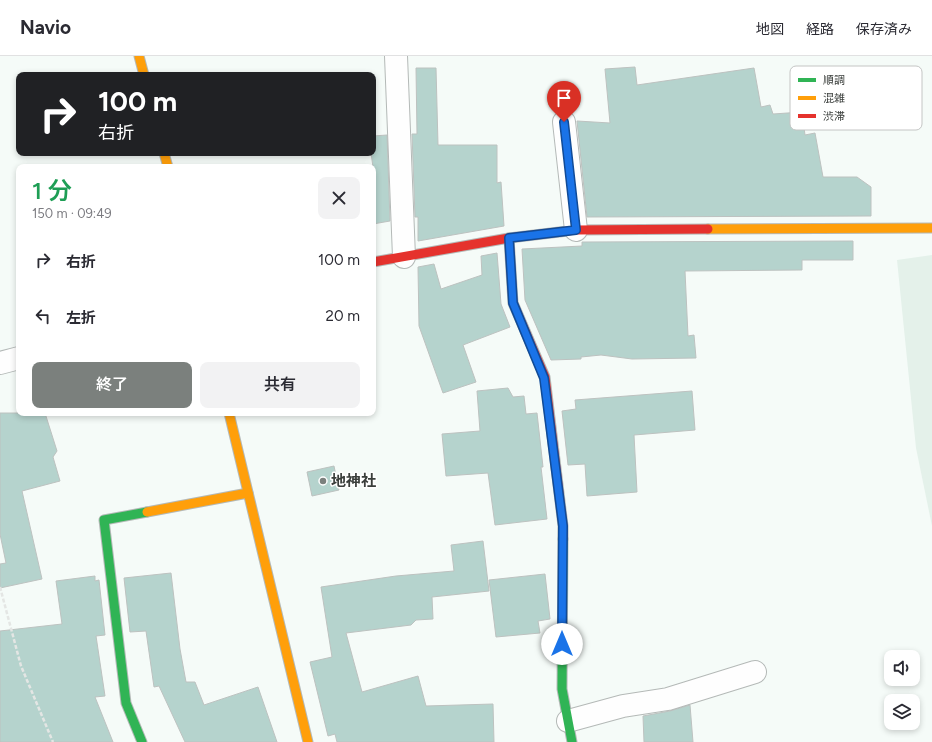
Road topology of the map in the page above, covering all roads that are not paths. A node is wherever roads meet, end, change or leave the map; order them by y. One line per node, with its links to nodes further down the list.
1 (139, 56): 3 (street)
2 (396, 56): 8 (street)
3 (143, 72)
4 (564, 122): 6 (street)
5 (932, 228): 6 (street)
6 (576, 230): 7 (street)
7 (509, 238): 8 (street); 15 (street)
8 (404, 257): 9 (street)
9 (376, 262)
10 (16, 359): 11 (street)
11 (0, 363)
12 (230, 416): 13 (street)
13 (248, 493): 16 (street); 17 (street)
14 (754, 672): 15 (street)
15 (568, 721): 18 (street)
16 (142, 742)
17 (308, 742)
18 (572, 742)

